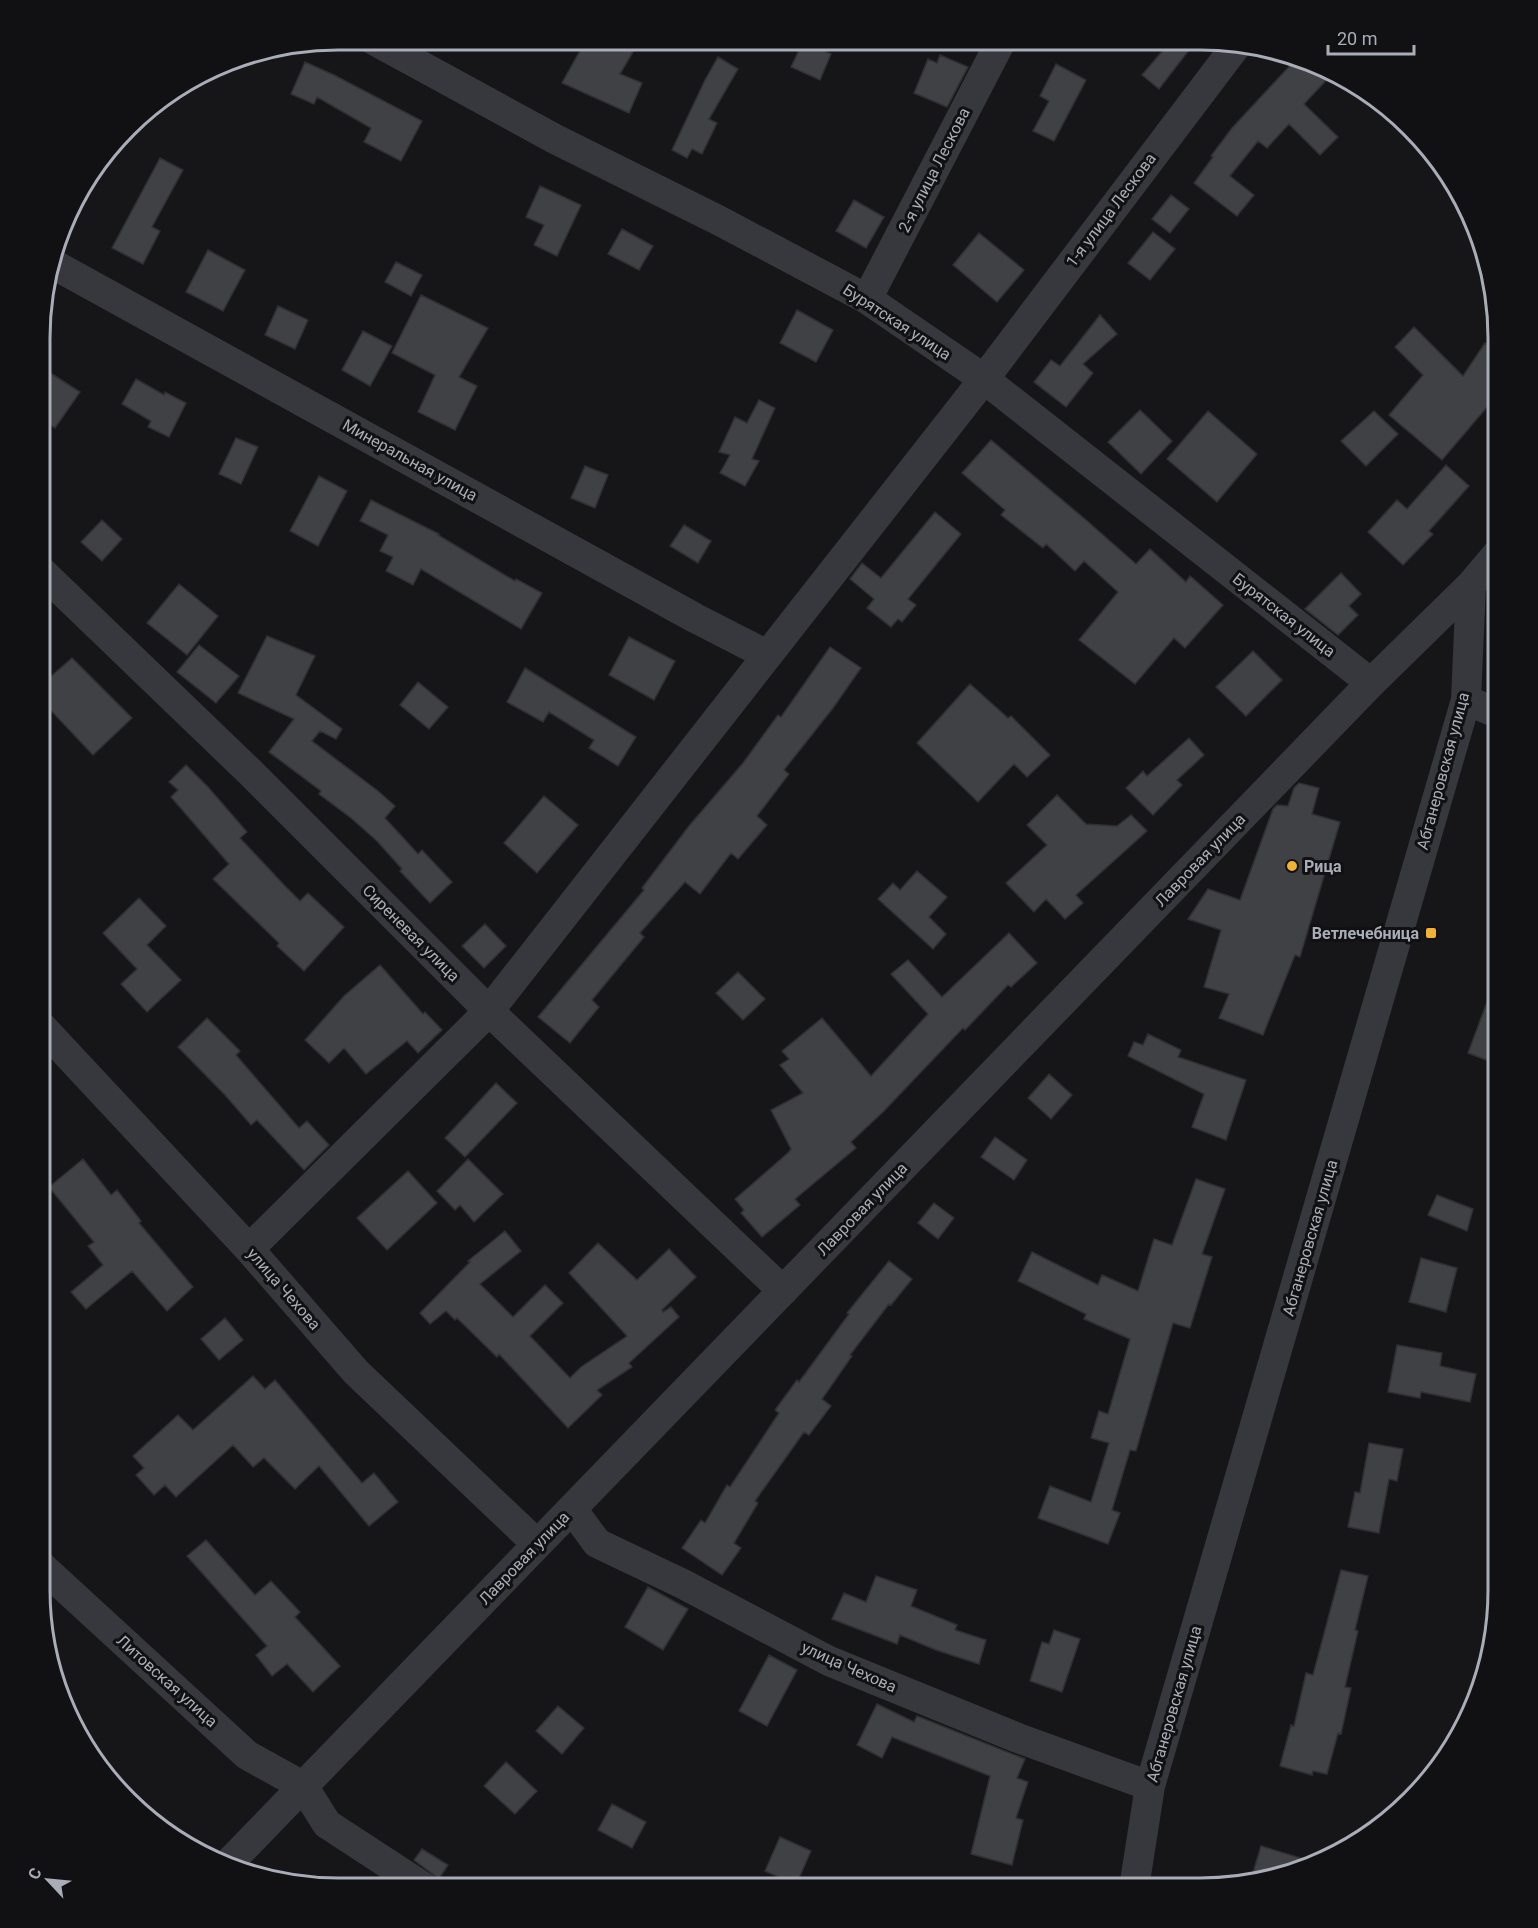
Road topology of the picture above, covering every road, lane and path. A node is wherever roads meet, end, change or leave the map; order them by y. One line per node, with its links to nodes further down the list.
1 (392, 50): 5 (street, Бурятская улица)
2 (996, 50): 5 (street, 2-я улица Лескова)
3 (1232, 51): 6 (street, 1-я улица Лескова)
4 (58, 267): 10 (street, Минеральная улица)
5 (867, 299): 6 (street, Бурятская улица)
6 (984, 379): 10 (street, 1-я улица Лескова); 11 (street, Бурятская улица)
7 (1488, 565): 9 (street, Лавровая улица)
8 (50, 580): 14 (street, Сиреневая улица)
9 (1471, 585): 11 (street, Лавровая улица); 12 (street, Абганеровская улица)
10 (767, 655): 14 (street, 1-я улица Лескова)
11 (1371, 683): 17 (street, Лавровая улица)
12 (1466, 700): 13 (street); 22 (street, Абганеровская улица)
13 (1488, 709)
14 (489, 1011): 16 (street, 1-я улица Лескова); 17 (street, Сиреневая улица)
15 (50, 1037): 16 (street, улица Чехова)
16 (249, 1249): 19 (street, улица Чехова)
17 (783, 1291): 18 (street, Лавровая улица)
18 (572, 1509): 19 (street, Лавровая улица); 22 (street, улица Чехова)
19 (537, 1544): 21 (street, Лавровая улица)
20 (50, 1574): 21 (street, Литовская улица)
21 (303, 1786): 23 (street, Лавровая улица); 24 (street)
22 (1150, 1786): 25 (street, Абганеровская улица)
23 (233, 1859)
24 (411, 1879)
25 (1135, 1879)

